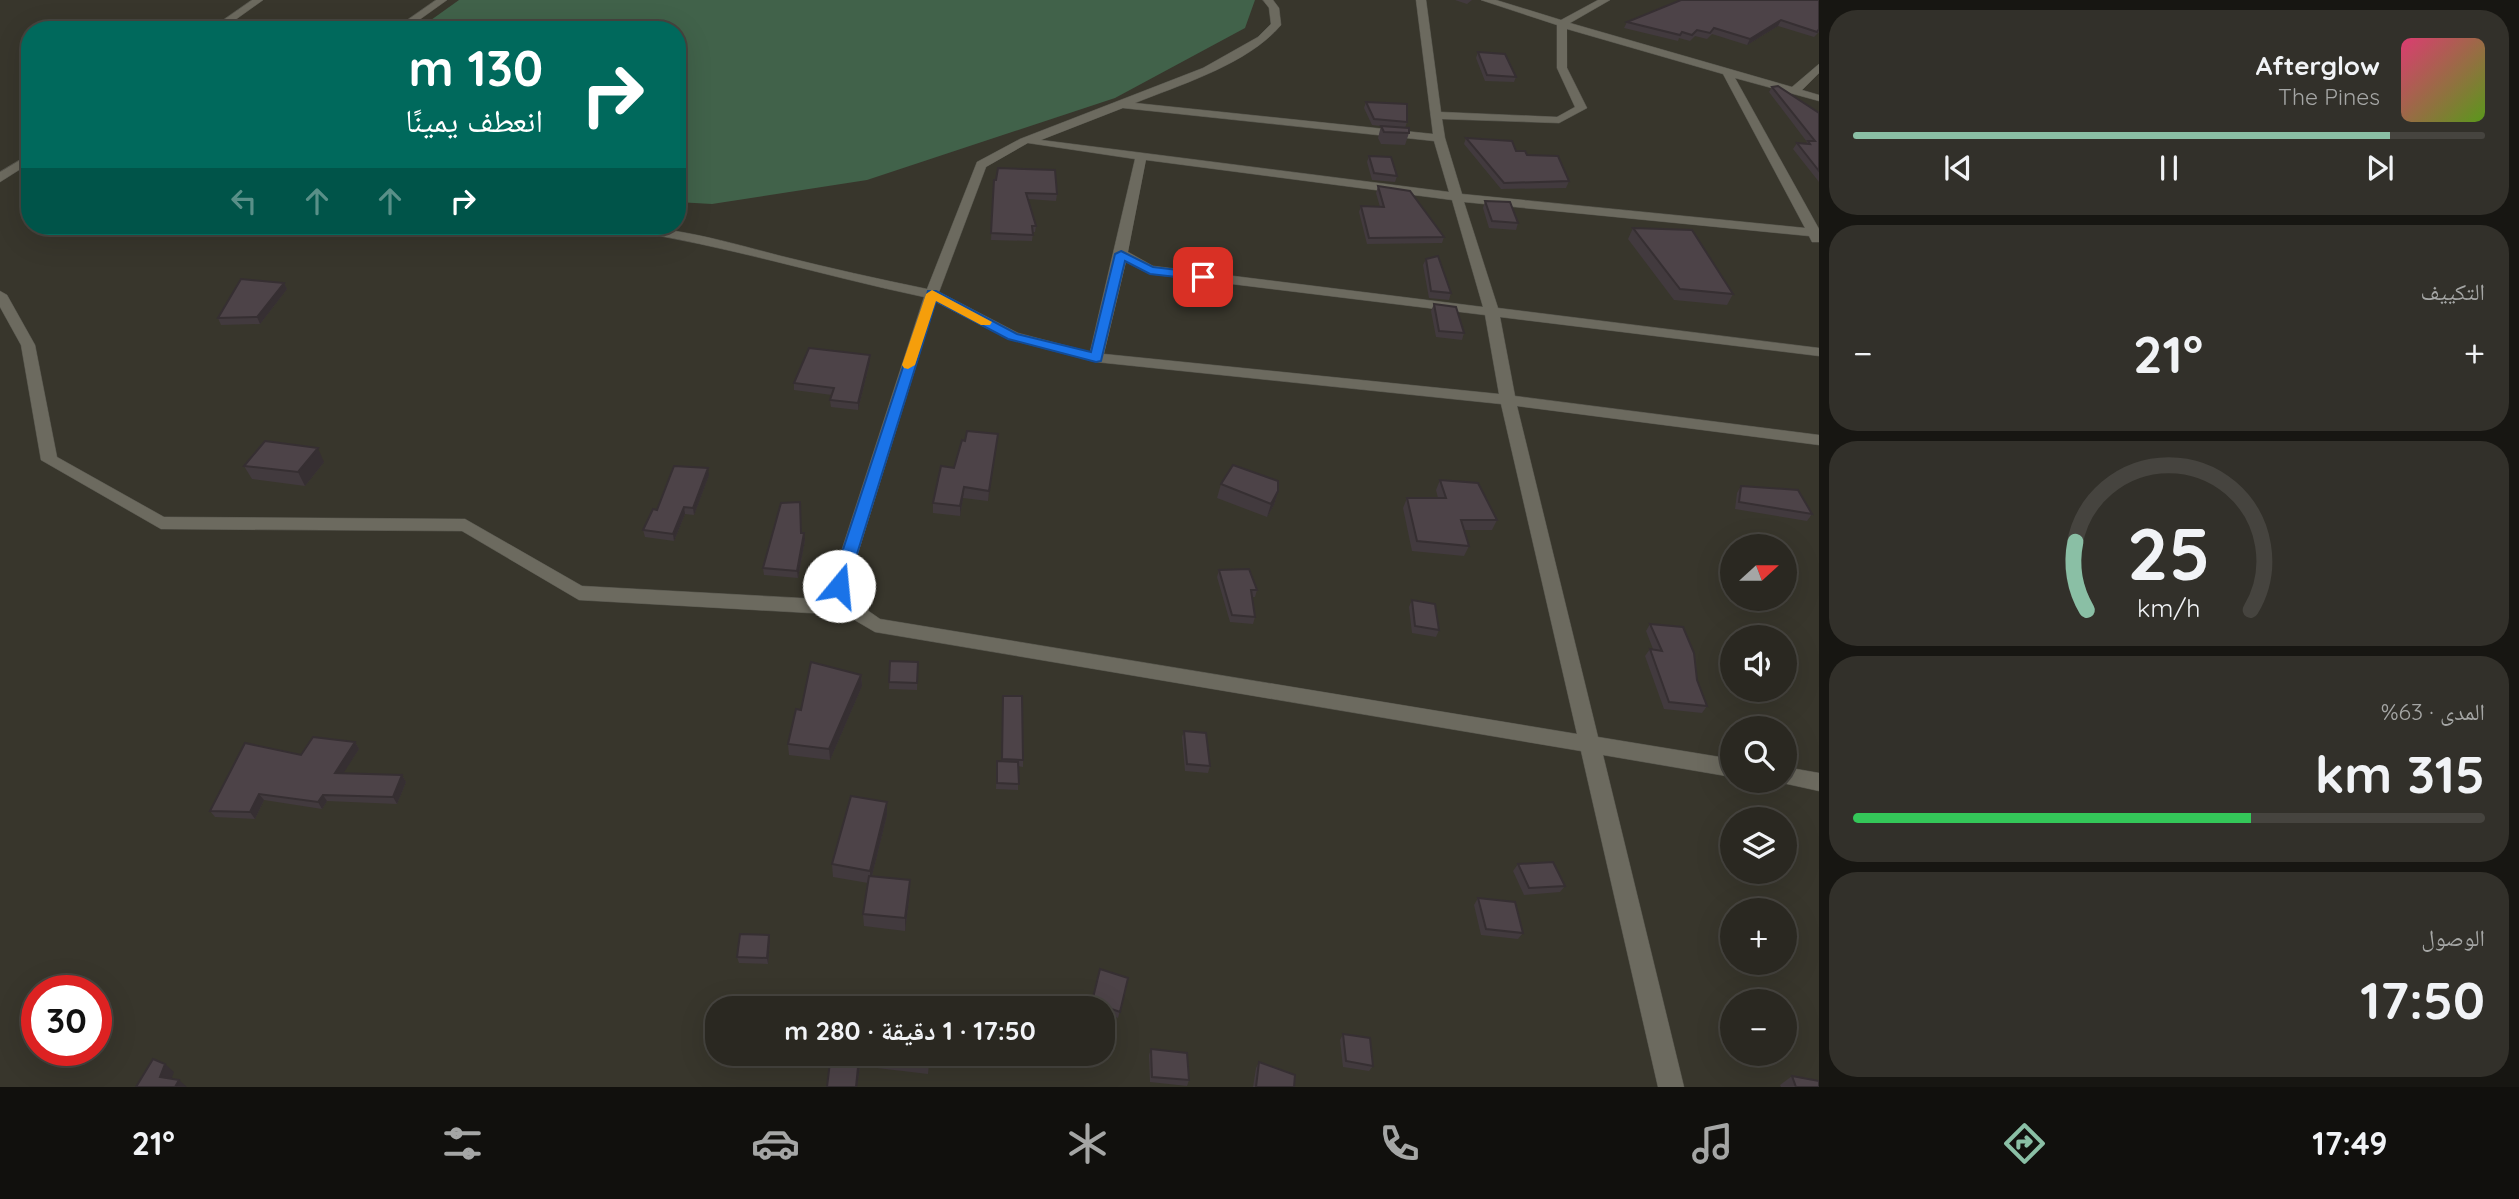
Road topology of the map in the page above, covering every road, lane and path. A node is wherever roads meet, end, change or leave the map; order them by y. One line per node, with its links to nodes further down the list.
1 (258, 0): 7 (street)
2 (442, 0): 8 (street)
3 (1268, 0): 14 (street)
4 (1421, 0): 15 (street)
5 (1486, 0): 9 (street)
6 (1605, 0): 9 (street)
7 (227, 21)
8 (411, 21)
9 (1562, 24): 11 (street); 15 (street)
10 (1819, 67): 12 (street)
11 (1727, 72): 12 (street); 23 (street)
12 (1794, 91): 13 (street)
13 (1819, 98)
14 (1121, 104): 16 (street); 17 (street)
15 (1437, 115): 16 (street)
16 (1439, 138): 21 (street)
17 (1024, 141): 18 (street); 25 (street)
18 (1141, 156): 21 (street); 24 (street)
19 (21, 164): 20 (street)
20 (0, 178)
21 (1456, 197): 23 (street); 27 (street)
22 (683, 235): 25 (street)
23 (1817, 235)
24 (1121, 254): 27 (street); 29 (street)
25 (932, 294): 29 (street); 32 (street)
26 (0, 295): 32 (street)
27 (1492, 313): 28 (street); 30 (street)
28 (1819, 352)
29 (1096, 358): 30 (street)
30 (1507, 400): 31 (street); 33 (street)
31 (1819, 440)
32 (850, 608): 33 (street)
33 (1592, 747): 34 (street); 37 (street)
34 (1720, 766)
35 (1797, 778): 36 (street)
36 (1819, 782)
37 (1671, 1087)

